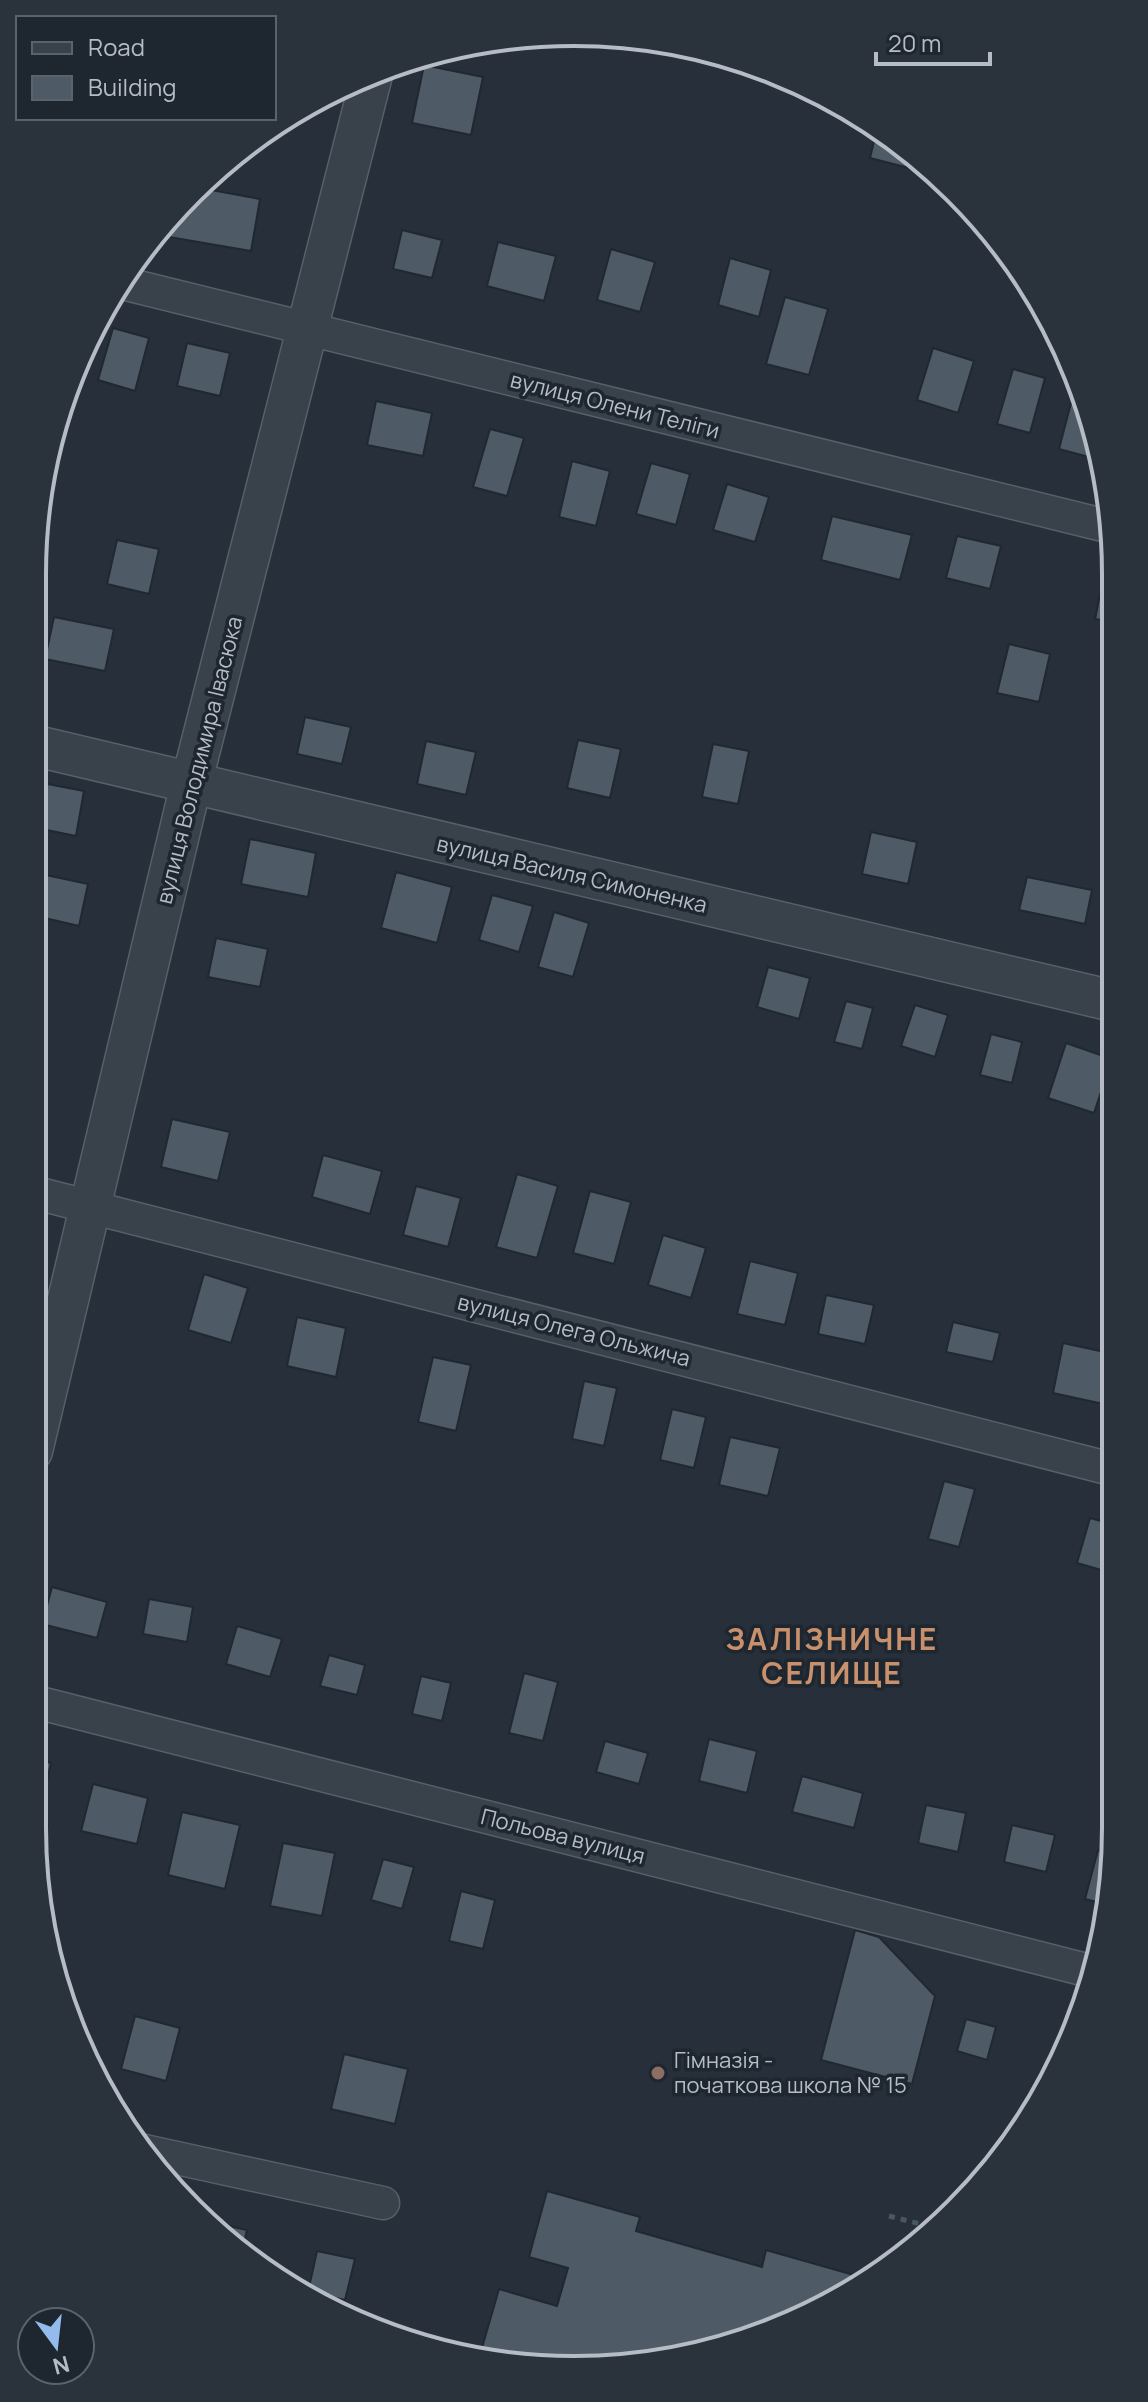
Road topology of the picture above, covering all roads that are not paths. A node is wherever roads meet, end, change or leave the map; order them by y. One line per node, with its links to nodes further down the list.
1 (369, 87): 3 (street, вулиця Володимира Івасюка)
2 (132, 286): 3 (street, вулиця Олени Теліги)
3 (308, 330): 4 (street, вулиця Олени Теліги); 6 (street, вулиця Володимира Івасюка)
4 (1099, 524)
5 (46, 748): 6 (street, вулиця Василя Симоненка)
6 (191, 784): 7 (street, вулиця Василя Симоненка); 9 (street, вулиця Володимира Івасюка)
7 (1102, 998)
8 (46, 1195): 9 (street, вулиця Олега Ольжича)
9 (92, 1206): 10 (street, вулиця Володимира Івасюка); 11 (street, вулиця Олега Ольжича)
10 (46, 1394)
11 (1102, 1467)
12 (46, 1705): 13 (street, Польова вулиця)
13 (1083, 1969)
14 (159, 2154): 15 (street)
15 (383, 2203)

